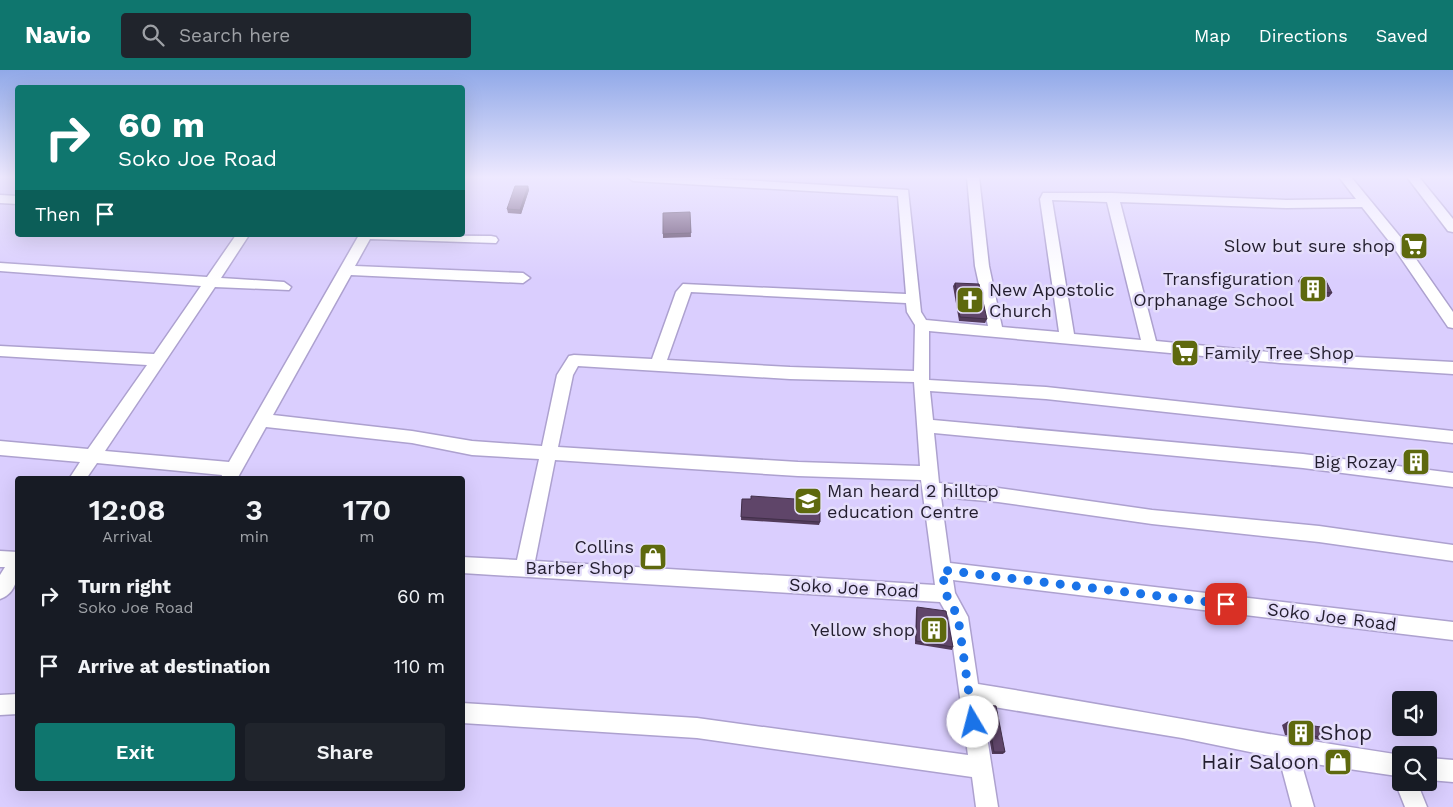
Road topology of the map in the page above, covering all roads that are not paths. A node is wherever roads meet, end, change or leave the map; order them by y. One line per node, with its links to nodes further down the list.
1 (906, 211): 17 (street)
2 (976, 211): 20 (street)
3 (1048, 211): 21 (street)
4 (1116, 211): 22 (street)
5 (1372, 211): 18 (street)
6 (1440, 211): 7 (street)
7 (1453, 228)
8 (242, 237): 15 (street)
9 (365, 237): 13 (street)
10 (416, 237): 11 (street)
11 (491, 240)
12 (0, 267): 15 (street)
13 (347, 270): 14 (street); 28 (street)
14 (523, 278)
15 (211, 282): 16 (street); 24 (street)
16 (284, 287)
17 (913, 299): 19 (street); 25 (street)
18 (1453, 323)
19 (922, 325): 20 (street); 27 (street)
20 (996, 331): 21 (street)
21 (1067, 337): 22 (street)
22 (1150, 346): 26 (street)
23 (0, 350): 24 (street)
24 (157, 360): 33 (street)
25 (658, 364): 27 (street); 32 (street)
26 (1453, 368)
27 (921, 381): 29 (street); 30 (street)
28 (263, 420): 32 (street); 34 (street)
29 (926, 426): 36 (street); 37 (street)
30 (1453, 437)
31 (0, 448): 33 (street)
32 (548, 453): 37 (street); 43 (street)
33 (94, 455): 34 (street); 35 (street)
34 (231, 474)
35 (80, 476)
36 (1453, 480)
37 (931, 481): 38 (street); 44 (street)
38 (1453, 553)
39 (0, 559): 40 (street)
40 (15, 562)
41 (465, 565): 43 (street, Soko Joe Road)
42 (15, 567): 45 (street)
43 (524, 569): 46 (street, Soko Joe Road)
44 (942, 570): 46 (street, Soko Joe Road); 47 (street, Soko Joe Road)
45 (0, 591)
46 (946, 594): 48 (street)
47 (1453, 631)
48 (969, 693): 52 (street); 53 (street)
49 (15, 704): 50 (street)
50 (0, 705)
51 (465, 714): 53 (street)
52 (1287, 749): 54 (street); 59 (street)
53 (980, 767): 58 (street)
54 (1392, 769)
55 (1437, 770): 56 (street)
56 (1453, 771)
57 (1410, 791): 60 (street)
58 (987, 807)
59 (1302, 807)
60 (1416, 807)

